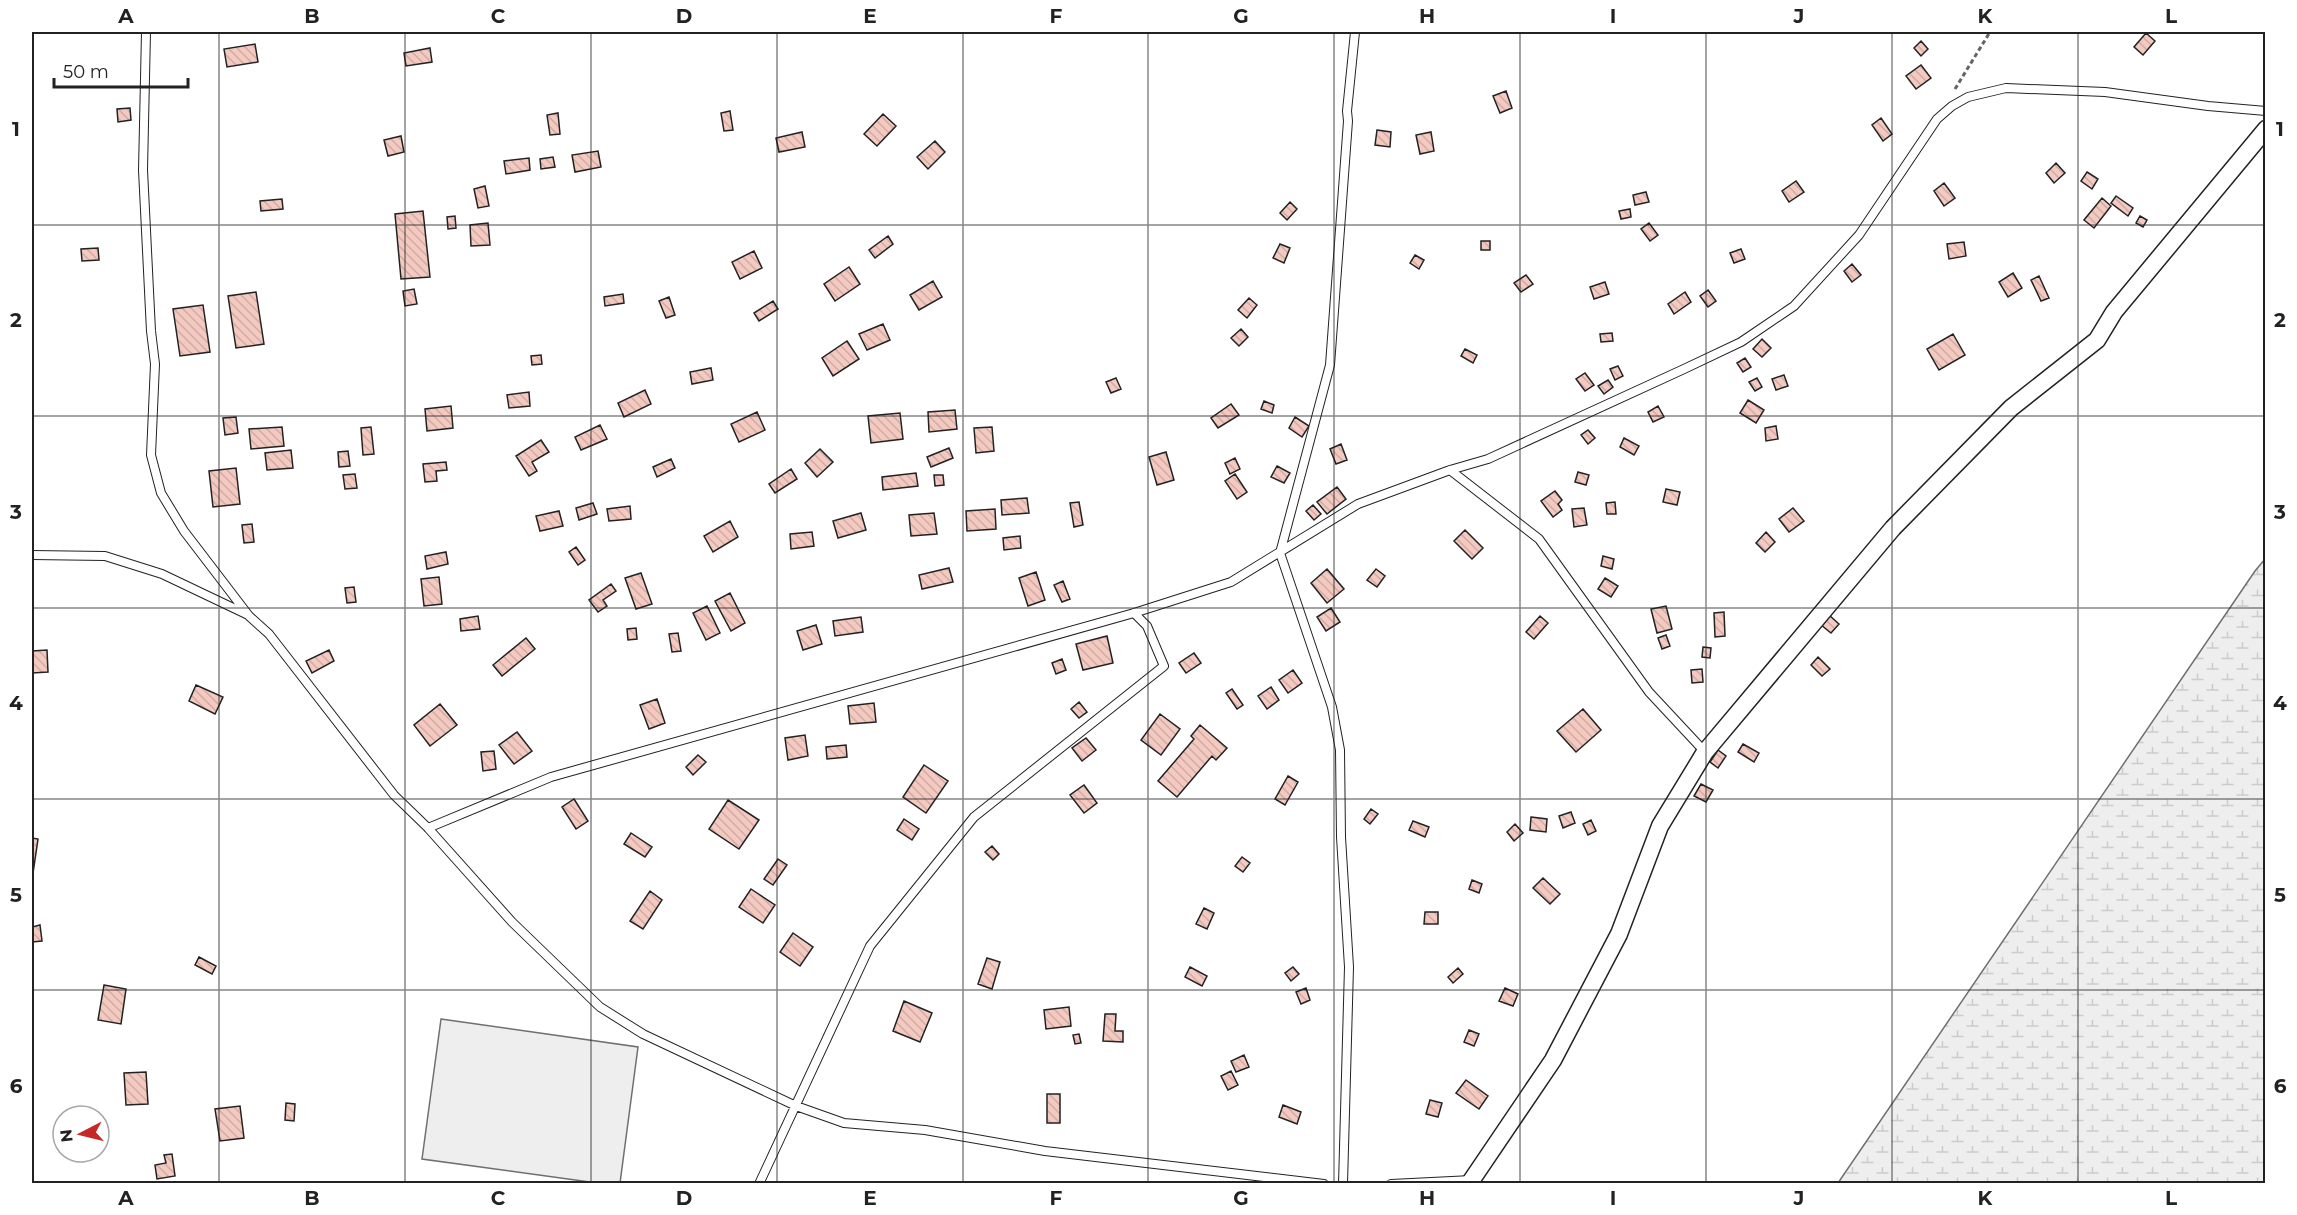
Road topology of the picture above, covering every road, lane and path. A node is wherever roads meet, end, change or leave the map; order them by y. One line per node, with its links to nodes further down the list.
1 (146, 32): 11 (lane)
2 (1355, 32): 8 (lane)
3 (1990, 32): 4 (path)
4 (1954, 90)
5 (2265, 111): 7 (lane)
6 (2265, 129): 12 (street)
7 (1450, 470): 8 (lane); 12 (lane)
8 (1280, 553): 10 (lane); 18 (lane)
9 (32, 555): 11 (lane)
10 (1134, 613): 13 (lane); 14 (lane)
11 (249, 616): 13 (lane)
12 (1705, 752): 15 (street)
13 (428, 828): 14 (lane)
14 (796, 1106): 16 (lane); 17 (lane)
15 (1471, 1182): 19 (lane)
16 (759, 1184)
17 (1324, 1184)
18 (1343, 1184)
19 (1391, 1184)

